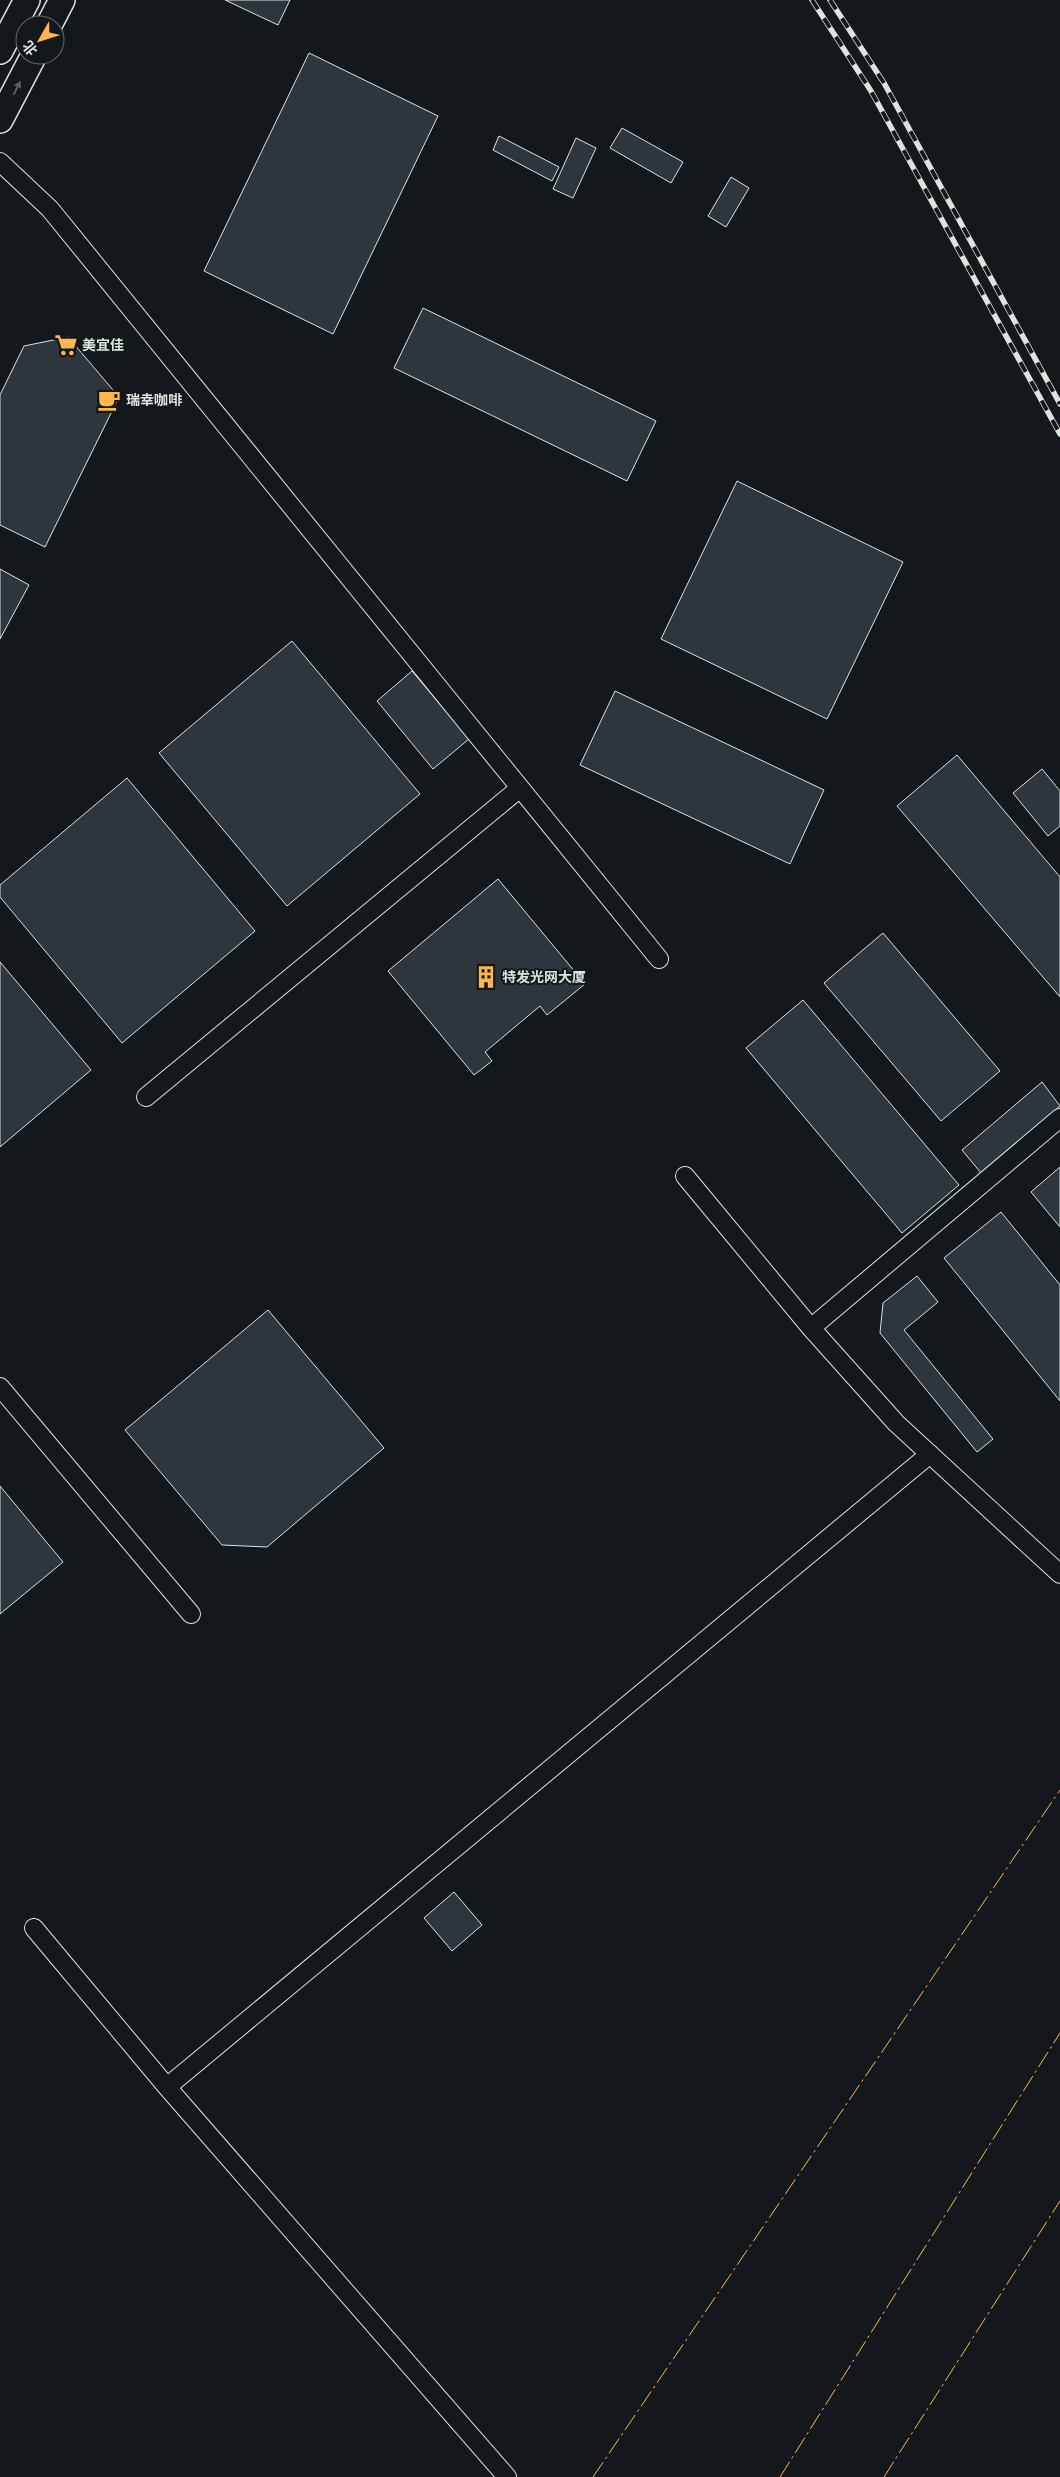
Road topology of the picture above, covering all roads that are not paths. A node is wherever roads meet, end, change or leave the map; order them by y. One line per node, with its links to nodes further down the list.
1 (27, 0): 4 (street)
2 (62, 0): 3 (street)
3 (54, 15)
4 (0, 51)
5 (29, 65): 6 (street, one-way to 5)
6 (0, 120)
7 (0, 162): 8 (street)
8 (520, 788): 9 (street); 10 (street)
9 (659, 959)
10 (146, 1097)
11 (1060, 1118): 13 (street)
12 (685, 1176): 13 (street)
13 (811, 1328): 15 (street)
14 (0, 1387): 17 (street)
15 (930, 1454): 16 (street); 19 (street)
16 (1060, 1574)
17 (192, 1614)
18 (34, 1928): 19 (street)
19 (166, 2087): 20 (street)
20 (507, 2477)

